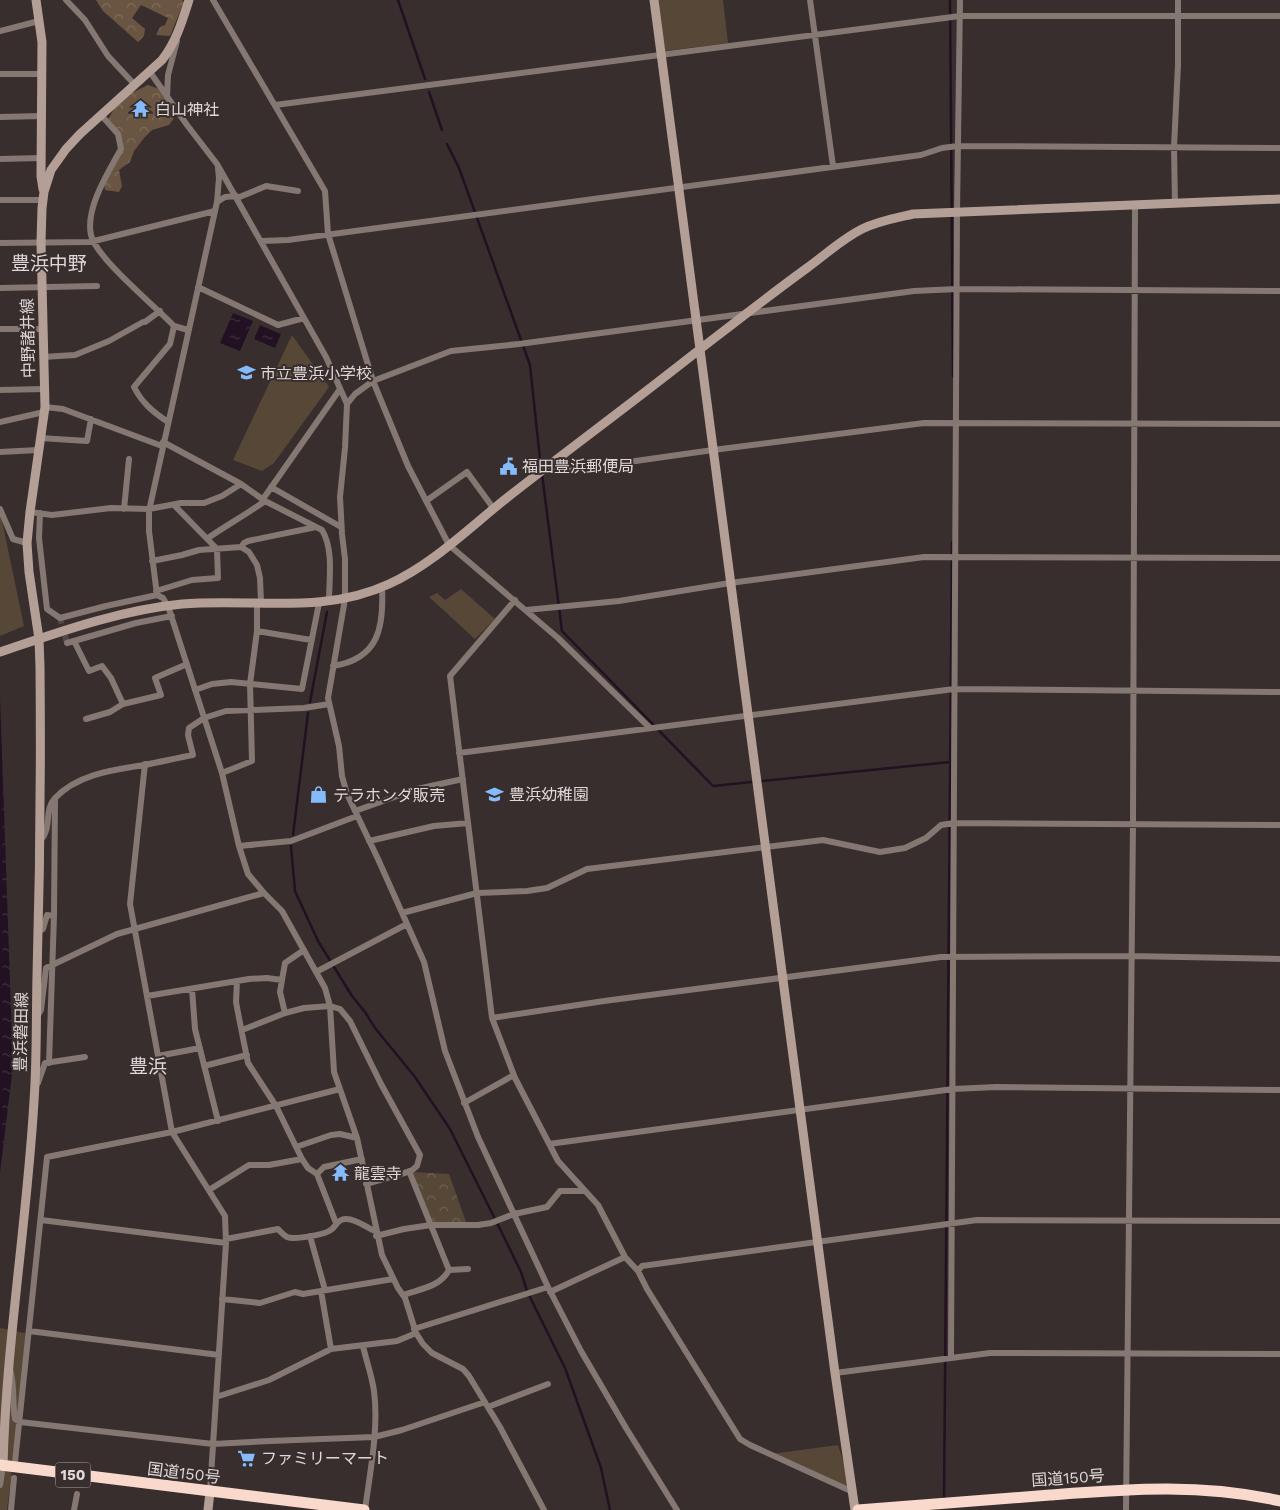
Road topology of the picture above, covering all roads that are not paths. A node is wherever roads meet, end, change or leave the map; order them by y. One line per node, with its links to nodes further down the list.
1 (36, 0): 12 (street)
2 (66, 0): 20 (street)
3 (189, 0): 14 (street, 中野諸井線)
4 (213, 0): 22 (street)
5 (654, 0): 16 (street)
6 (810, 0): 15 (street)
7 (960, 0): 9 (street)
8 (1178, 0): 10 (street)
9 (960, 16): 10 (street); 15 (street); 26 (street)
10 (1178, 16): 11 (street); 27 (street)
11 (1280, 16)
12 (39, 21): 13 (street); 19 (street)
13 (0, 31)
14 (179, 32): 17 (street, 中野諸井線); 21 (street)
15 (814, 35): 16 (street); 32 (street)
16 (661, 55): 22 (street); 33 (street)
17 (150, 72): 20 (street, 中野諸井線); 21 (street)
18 (0, 74): 19 (street)
19 (42, 74): 23 (street)
20 (135, 85): 24 (street, 中野諸井線)
21 (168, 98): 31 (street)
22 (275, 105): 44 (street)
23 (42, 116): 25 (street); 29 (street)
24 (101, 116): 35 (street, 中野諸井線); 47 (street)
25 (0, 117)
26 (958, 146): 27 (street); 32 (street); 43 (street)
27 (1174, 147): 28 (street); 40 (street)
28 (1280, 148)
29 (41, 158): 30 (street); 35 (street)
30 (0, 159)
31 (217, 164): 36 (street); 39 (street)
32 (833, 166): 33 (street)
33 (678, 187): 44 (street); 59 (street)
34 (298, 191): 36 (street)
35 (43, 196): 38 (street); 46 (street, 中野諸井線)
36 (236, 197): 39 (street); 45 (street)
37 (1280, 199): 40 (street)
38 (0, 200)
39 (217, 202): 42 (street)
40 (1175, 204): 41 (street)
41 (1135, 205): 43 (street); 55 (street)
42 (215, 211): 47 (street); 51 (street)
43 (957, 212): 53 (street); 57 (street)
44 (328, 234): 45 (street); 66 (street)
45 (262, 241): 58 (street)
46 (41, 242): 47 (street); 48 (street); 50 (street, 中野諸井線)
47 (94, 242): 56 (street)
48 (0, 244)
49 (97, 286): 50 (street)
50 (42, 287): 52 (street); 62 (street, 中野諸井線)
51 (198, 287): 58 (street); 63 (street)
52 (0, 288)
53 (957, 289): 55 (street); 57 (street); 75 (street)
54 (1280, 290): 55 (street)
55 (1134, 291): 76 (street)
56 (160, 311): 60 (street); 65 (street)
57 (746, 313): 59 (street); 64 (street)
58 (304, 318): 68 (street)
59 (695, 320): 64 (street); 66 (street)
60 (174, 326): 63 (street); 74 (street)
61 (0, 329): 62 (street)
62 (42, 329): 65 (street, 中野諸井線)
63 (188, 330): 74 (street)
64 (699, 350): 81 (street); 84 (street)
65 (43, 357): 67 (street, 中野諸井線)
66 (373, 381): 70 (street); 88 (street)
67 (44, 389): 69 (street); 71 (street, 中野諸井線)
68 (340, 389): 70 (street); 86 (street)
69 (0, 390)
70 (347, 404): 96 (street)
71 (44, 410): 72 (street); 73 (street); 78 (street, 中野諸井線)
72 (91, 419): 78 (street); 79 (street)
73 (0, 422)
74 (168, 422): 79 (street)
75 (956, 423): 76 (street); 81 (street); 103 (street)
76 (1134, 424): 77 (street); 104 (street)
77 (1280, 424)
78 (40, 438): 80 (street, 中野諸井線)
79 (163, 444): 85 (street); 92 (street)
80 (38, 450): 82 (street); 94 (street, 中野諸井線)
81 (713, 450): 84 (street); 107 (street)
82 (0, 452)
83 (129, 459): 91 (street)
84 (544, 469): 93 (street)
85 (240, 484): 87 (street); 89 (street)
86 (271, 487): 87 (street); 96 (street)
87 (264, 500): 97 (street); 98 (street)
88 (426, 501): 93 (street); 100 (street)
89 (174, 504): 92 (street); 98 (street)
90 (0, 509): 99 (street)
91 (124, 509): 92 (street); 95 (street)
92 (149, 509): 106 (street)
93 (494, 509): 100 (street)
94 (30, 512): 95 (street); 99 (street, 中野諸井線)
95 (40, 514): 109 (street)
96 (341, 526): 110 (street)
97 (316, 527): 101 (street); 113 (street)
98 (208, 538): 102 (street)
99 (27, 543): 119 (street, 中野諸井線)
100 (449, 545): 108 (street); 111 (street)
101 (242, 548): 102 (street); 112 (street)
102 (218, 550): 106 (street); 109 (street)
103 (955, 557): 104 (street); 107 (street); 125 (street)
104 (1133, 557): 105 (street); 127 (street)
105 (1280, 558)
106 (152, 561): 109 (street)
107 (730, 583): 116 (street); 132 (street)
108 (382, 587): 110 (street); 123 (street)
109 (157, 593): 115 (street)
110 (345, 599): 113 (street); 123 (street)
111 (515, 600): 116 (street); 136 (street)
112 (259, 602): 114 (street); 115 (street); 118 (street)
113 (329, 602): 114 (street)
114 (319, 603): 120 (street)
115 (168, 606): 117 (street); 119 (street)
116 (526, 610): 135 (street)
117 (172, 616): 122 (street); 129 (street)
118 (257, 631): 120 (street); 124 (street)
119 (39, 638): 121 (street); 146 (street, 豊浜磐田線)
120 (312, 640): 124 (street)
121 (0, 652)
122 (187, 664): 126 (street); 129 (street)
123 (334, 666): 130 (street)
124 (250, 684): 126 (street); 131 (street)
125 (954, 688): 127 (street); 132 (street); 143 (street)
126 (196, 690): 133 (street)
127 (1132, 690): 128 (street); 144 (street)
128 (1280, 692)
129 (123, 704): 134 (street)
130 (329, 704): 131 (street); 141 (street)
131 (251, 709): 133 (street); 138 (street)
132 (748, 714): 135 (street); 149 (street)
133 (204, 718): 137 (street); 138 (street)
134 (86, 719)
135 (649, 727): 136 (street)
136 (459, 753): 139 (street)
137 (145, 764): 140 (street); 155 (street)
138 (222, 772): 148 (street)
139 (462, 779): 141 (street); 142 (street)
140 (54, 798): 146 (street); 153 (street)
141 (356, 814): 147 (street); 148 (street)
142 (468, 823): 147 (street); 151 (street)
143 (954, 823): 144 (street); 149 (street); 158 (street)
144 (1133, 823): 145 (street); 159 (street)
145 (1280, 825)
146 (40, 840): 156 (street, 豊浜磐田線)
147 (369, 841): 152 (street)
148 (239, 846): 150 (street)
149 (765, 846): 151 (street); 163 (street)
150 (264, 893): 155 (street); 157 (street)
151 (477, 893): 152 (street); 170 (street)
152 (402, 912): 154 (street)
153 (54, 916): 156 (street); 161 (street)
154 (407, 924): 162 (street); 185 (street)
155 (135, 928): 161 (street); 167 (street)
156 (38, 932): 171 (street, 豊浜磐田線)
157 (304, 950): 162 (street); 164 (street)
158 (954, 956): 159 (street); 163 (street); 182 (street)
159 (1130, 956): 160 (street); 180 (street)
160 (1280, 959)
161 (51, 965): 171 (street); 177 (street)
162 (316, 972): 168 (street)
163 (783, 977): 170 (street); 187 (street)
164 (282, 980): 165 (street); 169 (street)
165 (237, 981): 166 (street); 172 (street)
166 (192, 989): 167 (street); 173 (street)
167 (147, 996): 175 (street)
168 (330, 1006): 169 (street); 181 (street); 195 (street)
169 (285, 1013): 172 (street)
170 (492, 1018): 179 (street)
171 (36, 1021): 184 (street, 豊浜磐田線)
172 (242, 1030): 174 (street)
173 (200, 1048): 175 (street); 178 (street)
174 (247, 1055): 178 (street); 186 (street)
175 (158, 1056): 189 (street)
176 (85, 1057): 177 (street)
177 (49, 1063): 184 (street)
178 (204, 1066): 188 (street)
179 (514, 1075): 185 (street); 191 (street)
180 (1130, 1088): 182 (street); 183 (street); 202 (street)
181 (340, 1089): 186 (street); 190 (street)
182 (952, 1089): 187 (street); 205 (street)
183 (1280, 1090)
184 (34, 1094): 228 (street, 豊浜磐田線)
185 (464, 1103): 200 (street)
186 (276, 1106): 188 (street); 192 (street)
187 (800, 1109): 191 (street); 210 (street)
188 (218, 1120): 189 (street)
189 (172, 1132): 198 (street); 201 (street)
190 (356, 1138): 192 (street); 194 (street)
191 (549, 1144): 199 (street)
192 (296, 1147): 193 (street)
193 (302, 1159): 196 (street); 198 (street)
194 (362, 1159): 196 (street); 197 (street)
195 (409, 1171): 197 (street); 206 (street)
196 (317, 1174): 204 (street)
197 (366, 1184): 207 (street)
198 (209, 1190): 209 (street)
199 (585, 1191): 200 (street); 211 (street)
200 (514, 1214): 206 (street); 216 (street)
201 (40, 1220): 209 (street); 220 (street)
202 (1128, 1221): 203 (street); 205 (street); 224 (street)
203 (1280, 1221)
204 (336, 1223): 207 (street); 208 (street)
205 (953, 1223): 210 (street); 227 (street)
206 (431, 1225): 207 (street); 213 (street)
207 (376, 1234): 215 (street)
208 (310, 1236): 209 (street); 217 (street)
209 (226, 1241): 219 (street)
210 (817, 1241): 214 (street); 229 (street)
211 (625, 1257): 214 (street); 216 (street)
212 (468, 1269): 213 (street)
213 (449, 1270): 218 (street)
214 (638, 1271): 242 (street)
215 (393, 1279): 217 (street); 218 (street)
216 (549, 1289): 221 (street); 251 (street)
217 (323, 1291): 219 (street); 223 (street)
218 (403, 1295): 221 (street)
219 (222, 1299): 226 (street)
220 (29, 1331): 226 (street); 233 (street)
221 (415, 1331): 222 (street); 232 (street)
222 (363, 1346): 223 (street); 234 (street)
223 (331, 1349): 231 (street)
224 (1128, 1354): 225 (street); 227 (street); 240 (street)
225 (1280, 1354)
226 (219, 1355): 231 (street)
227 (952, 1357): 229 (street)
228 (10, 1368): 233 (street); 237 (street, 豊浜磐田線)
229 (835, 1373): 242 (street)
230 (548, 1384): 232 (street)
231 (216, 1397): 235 (street)
232 (486, 1405): 234 (street); 250 (street)
233 (20, 1422): 235 (street); 236 (street)
234 (374, 1437): 235 (street); 249 (street)
235 (213, 1444): 241 (street)
236 (16, 1462)
237 (1, 1466): 239 (street); 241 (highway, 国道150号 / 150)
238 (14, 1478): 246 (street)
239 (0, 1485)
240 (1126, 1490): 244 (highway, 国道150号); 245 (highway, 国道150号); 253 (street)
241 (210, 1492): 248 (street); 249 (highway, 国道150号 / 150)
242 (853, 1492): 252 (street)
243 (76, 1494): 247 (street)
244 (1280, 1500)
245 (951, 1506): 252 (highway, 国道150号)
246 (11, 1510)
247 (74, 1510)
248 (208, 1510)
249 (365, 1510)
250 (544, 1510)
251 (676, 1510)
252 (857, 1510)
253 (1126, 1510)

